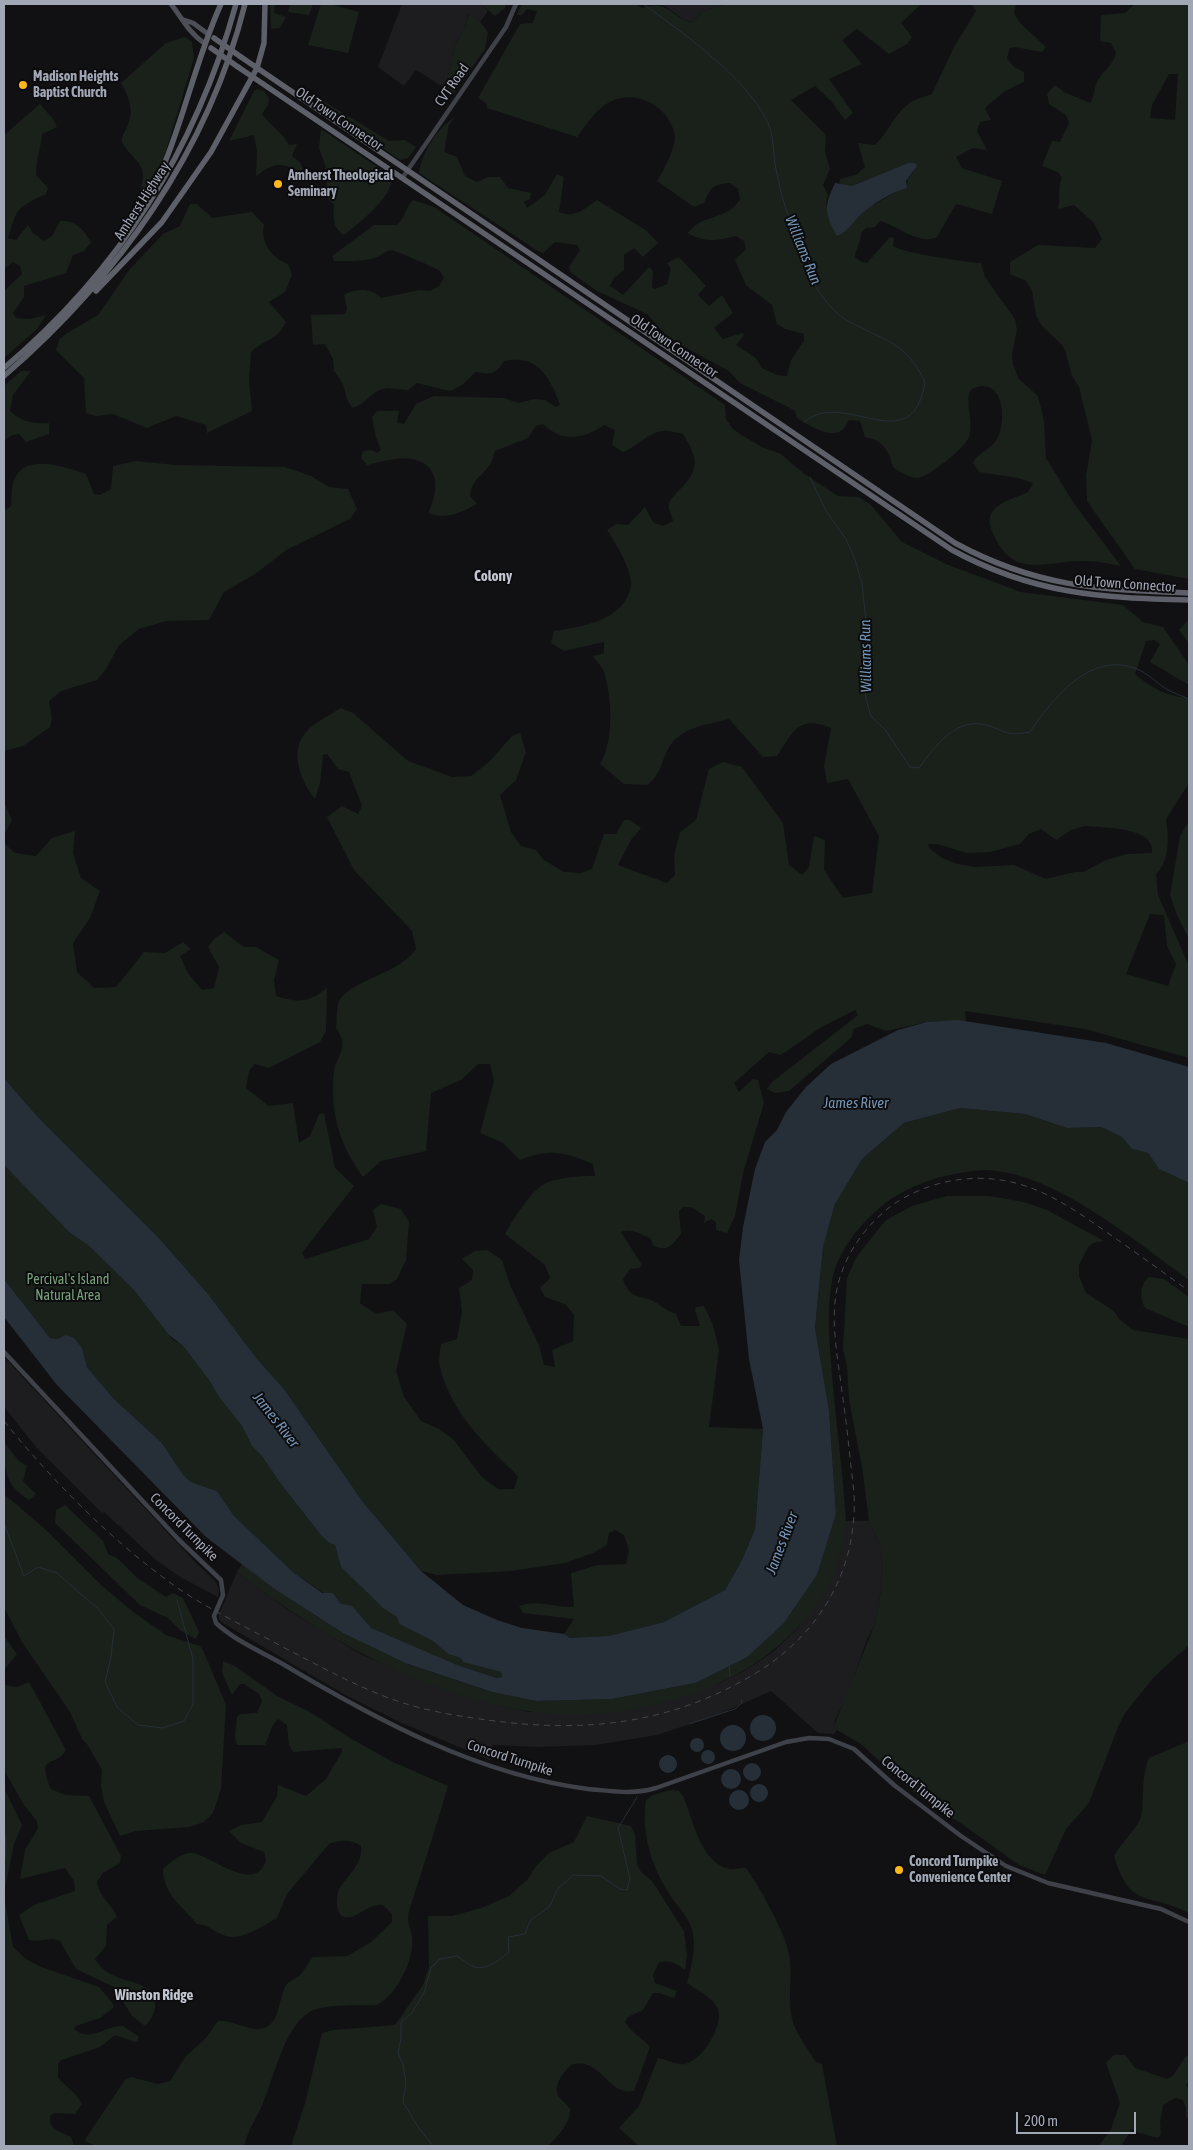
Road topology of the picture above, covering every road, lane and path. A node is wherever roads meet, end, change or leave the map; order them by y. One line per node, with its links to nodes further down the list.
1 (171, 4): 7 (main road, Old Town Connector)
2 (221, 4): 8 (highway)
3 (236, 4): 14 (highway, Amherst Highway)
4 (245, 4): 15 (highway, Amherst Highway)
5 (265, 4): 10 (highway)
6 (516, 4): 12 (street, CVT Road)
7 (184, 20): 8 (main road, Old Town Connector); 9 (main road, Old Town Connector)
8 (208, 34): 9 (highway); 10 (highway, Old Town Connector, bridge)
9 (204, 43): 11 (highway, Old Town Connector, bridge); 14 (highway)
10 (257, 68): 11 (highway); 12 (highway, Old Town Connector)
11 (253, 77): 13 (highway, Old Town Connector); 15 (highway)
12 (407, 171): 13 (street, CVT Road); 18 (highway, Old Town Connector)
13 (403, 177): 19 (highway, Old Town Connector)
14 (110, 261): 16 (highway, Amherst Highway)
15 (74, 311): 17 (highway, Amherst Highway)
16 (4, 368)
17 (4, 376)
18 (1189, 593)
19 (1189, 600)
20 (4, 1352): 21 (street, Concord Turnpike)
21 (1189, 1922)

